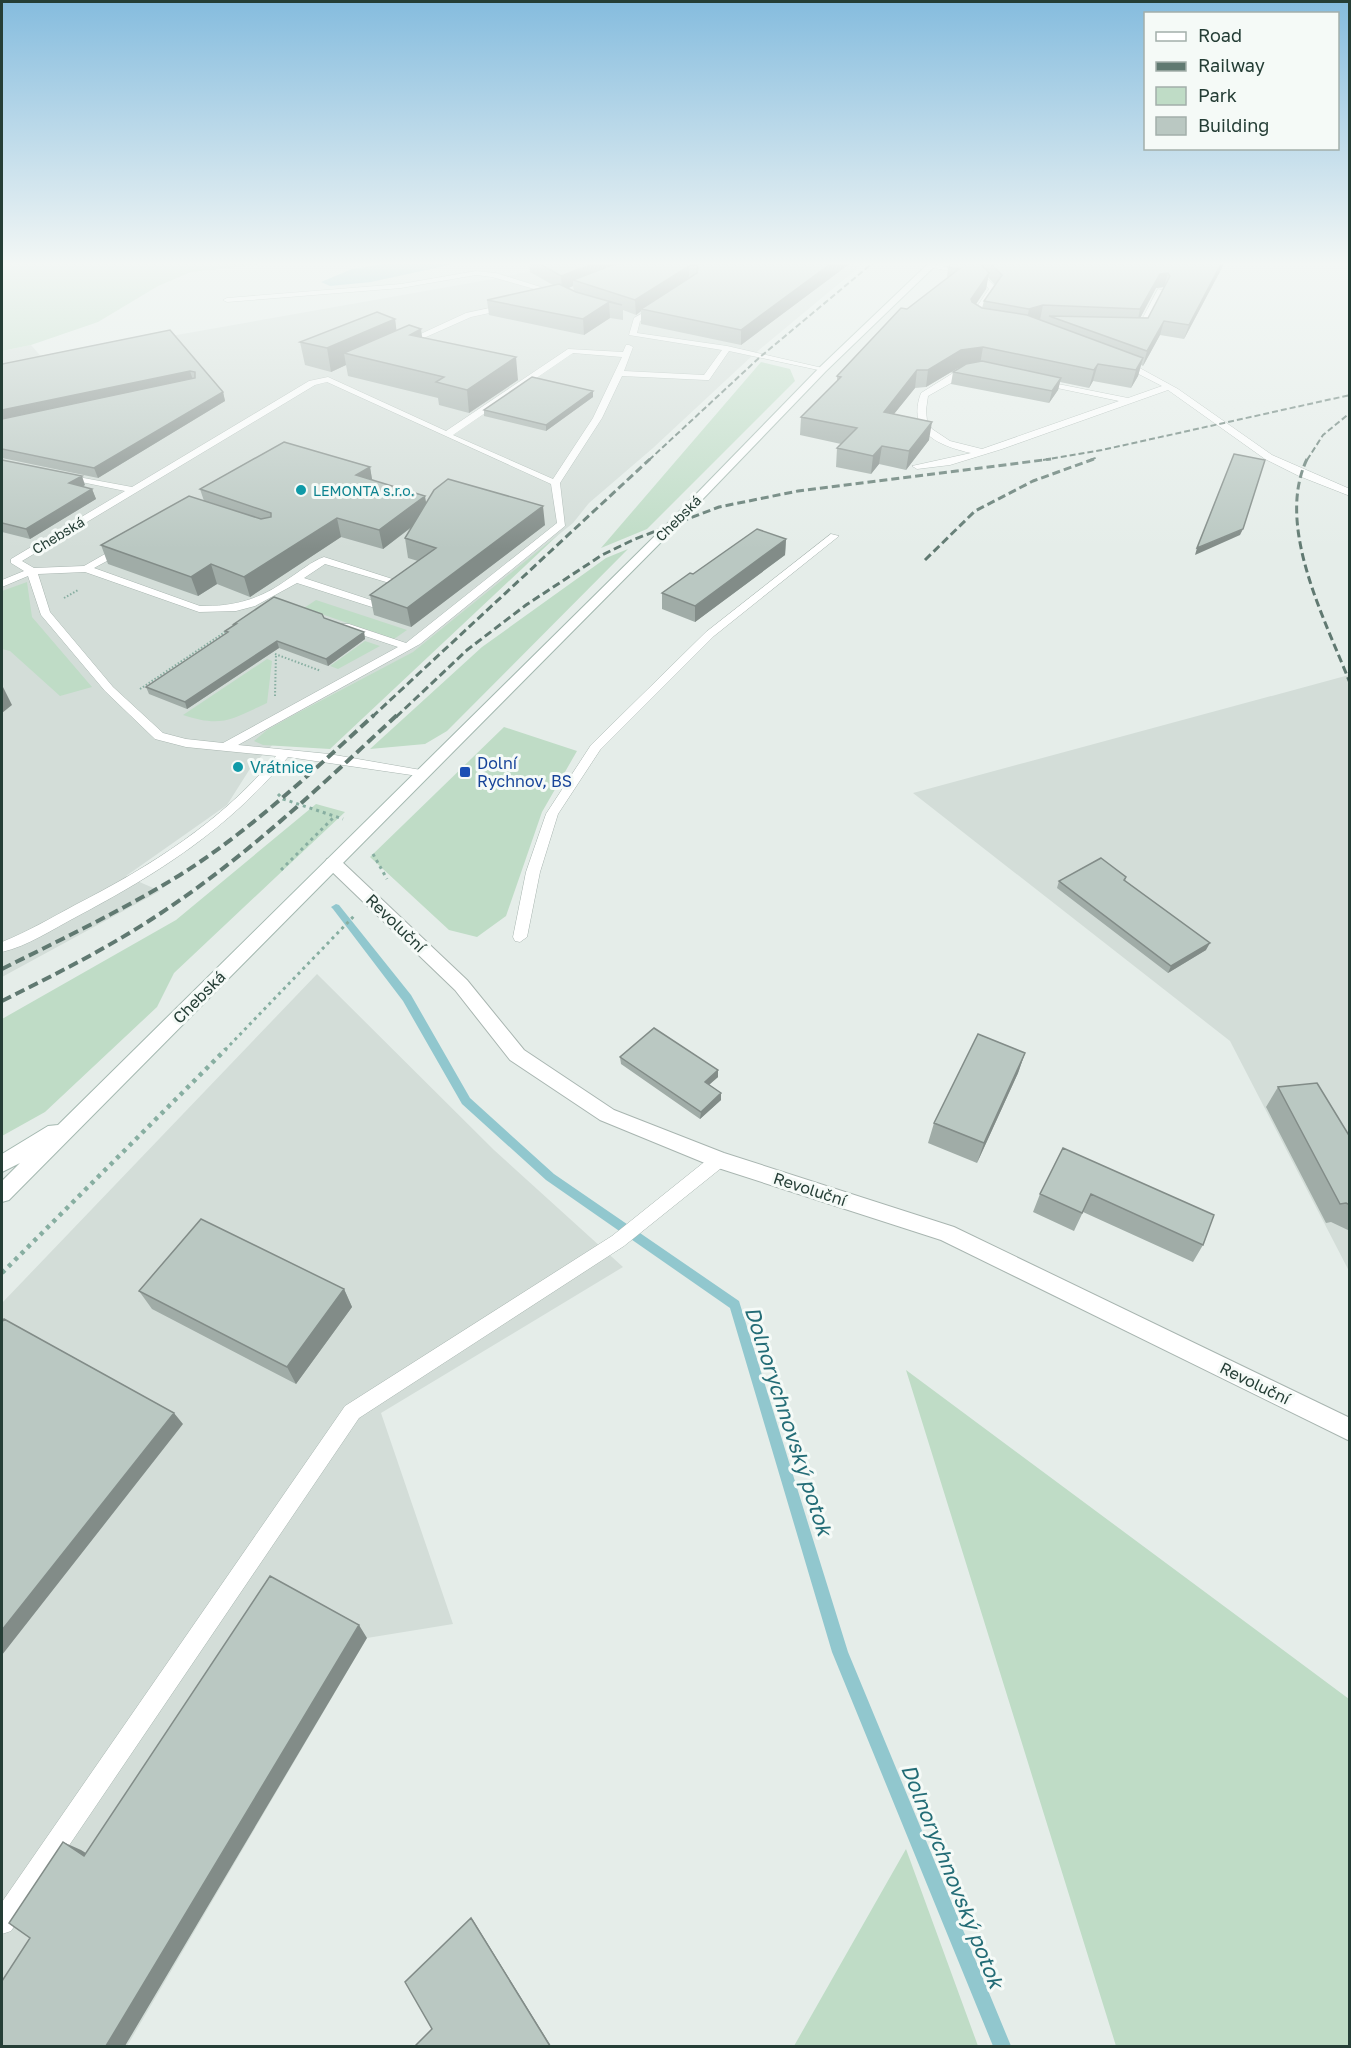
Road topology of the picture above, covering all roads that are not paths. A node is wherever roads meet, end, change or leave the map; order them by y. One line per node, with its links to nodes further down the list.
1 (561, 358): 15 (lane)
2 (625, 358): 9 (lane)
3 (720, 358): 9 (lane)
4 (771, 358): 7 (lane)
5 (835, 358): 7 (street, Chebská)
6 (1117, 360): 13 (lane)
7 (823, 369): 34 (street, Chebská)
8 (980, 369): 16 (lane)
9 (620, 373): 19 (lane)
10 (338, 374): 11 (lane, Chebská)
11 (328, 379): 15 (lane); 20 (lane, Chebská)
12 (1026, 379): 14 (lane)
13 (1167, 387): 14 (lane); 21 (lane)
14 (1129, 401): 16 (lane)
15 (447, 435): 19 (lane)
16 (982, 452): 17 (lane)
17 (917, 466)
18 (56, 474): 20 (lane)
19 (555, 483): 31 (lane)
20 (133, 490): 25 (lane, Chebská)
21 (1350, 493)
22 (834, 536): 36 (lane)
23 (133, 541): 26 (lane)
24 (2, 557): 25 (lane)
25 (15, 561): 27 (lane, Chebská)
26 (86, 569): 27 (lane); 28 (lane)
27 (32, 571): 29 (lane); 32 (lane, Chebská)
28 (295, 579): 28 (lane)
29 (2, 584)
30 (330, 621): 31 (lane)
31 (407, 647): 32 (lane)
32 (225, 747): 33 (lane, Chebská)
33 (285, 753): 34 (lane, Chebská); 37 (lane)
34 (421, 774): 35 (street, Chebská)
35 (333, 862): 38 (street, Chebská); 39 (street, Revoluční)
36 (520, 937)
37 (2, 947)
38 (80, 1117): 40 (street); 41 (street)
39 (719, 1160): 42 (street, Revoluční); 43 (lane)
40 (2, 1164)
41 (2, 1194)
42 (1350, 1430)
43 (2, 1922)

